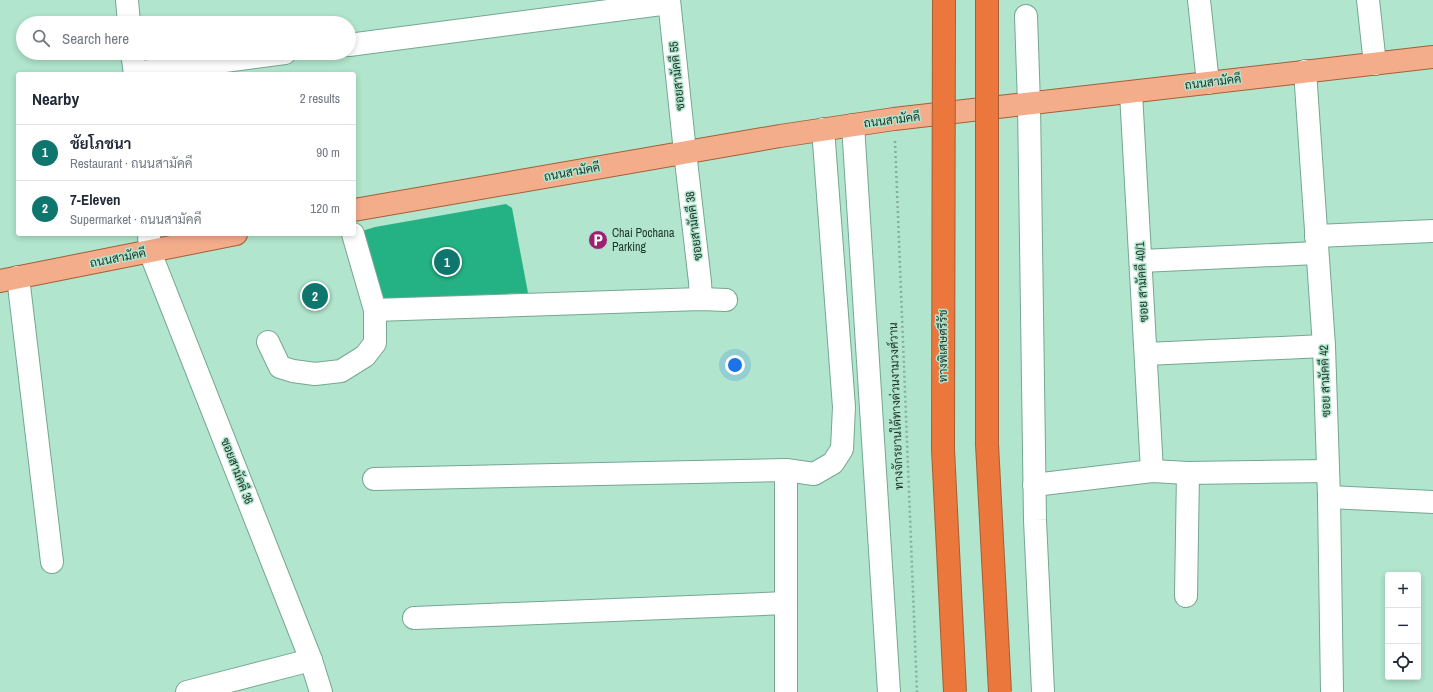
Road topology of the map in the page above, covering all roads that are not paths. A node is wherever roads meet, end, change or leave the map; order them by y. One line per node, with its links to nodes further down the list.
1 (127, 0): 7 (street)
2 (944, 0): 52 (highway, ทางพิเศษศรีรัช, bridge)
3 (987, 0): 53 (highway, bridge)
4 (1199, 0): 15 (street)
5 (1368, 0): 12 (street)
6 (669, 1): 9 (street); 20 (street, ซอยสามัคคี 55)
7 (128, 16)
8 (1026, 16): 17 (street)
9 (356, 44)
10 (1433, 57): 12 (main road, ถนนสามัคคี)
11 (210, 60): 13 (street)
12 (1375, 64): 14 (main road, ถนนสามัคคี)
13 (134, 67)
14 (1305, 71): 15 (main road, ถนนสามัคคี); 26 (street, ซอย สามัคคี 42)
15 (1208, 83): 16 (main road, ถนนสามัคคี)
16 (1131, 92): 17 (main road, ถนนสามัคคี); 27 (street, ซอย สามัคคี 40/1)
17 (1029, 104): 18 (main road, ถนนสามัคคี); 40 (street)
18 (853, 125): 19 (main road, ถนนสามัคคี); 51 (street)
19 (823, 129): 20 (main road, ถนนสามัคคี); 35 (street)
20 (685, 152): 21 (main road, ถนนสามัคคี); 29 (street, ซอยสามัคคี 38)
21 (356, 210)
22 (1433, 231): 26 (street)
23 (217, 236): 25 (main road, ถนนสามัคคี)
24 (354, 236): 31 (street)
25 (149, 243): 28 (main road, ถนนสามัคคี); 47 (street, ซอยสามัคคี 36)
26 (1317, 244): 27 (street); 33 (street, ซอย สามัคคี 42)
27 (1141, 261): 34 (street, ซอย สามัคคี 40/1)
28 (9, 279): 43 (street)
29 (701, 299): 30 (street); 31 (street)
30 (726, 300)
31 (375, 310): 32 (street)
32 (268, 342)
33 (1324, 346): 34 (street); 37 (street, ซอย สามัคคี 42)
34 (1146, 354): 36 (street, ซอย สามัคคี 40/1)
35 (786, 470): 39 (street); 45 (street)
36 (1152, 471): 38 (street); 40 (street)
37 (1328, 471): 38 (street); 41 (street, ซอย สามัคคี 42)
38 (1188, 473): 44 (street)
39 (374, 479)
40 (1034, 485): 54 (street)
41 (1329, 497): 42 (street); 55 (street, ซอย สามัคคี 42)
42 (1433, 502)
43 (52, 562)
44 (1186, 596)
45 (786, 603): 46 (street); 50 (street)
46 (414, 618)
47 (311, 660): 48 (street); 49 (street, ซอยสามัคคี 36)
48 (187, 692)
49 (321, 692)
50 (786, 692)
51 (890, 692)
52 (955, 692)
53 (1000, 692)
54 (1043, 692)
55 (1332, 692)

